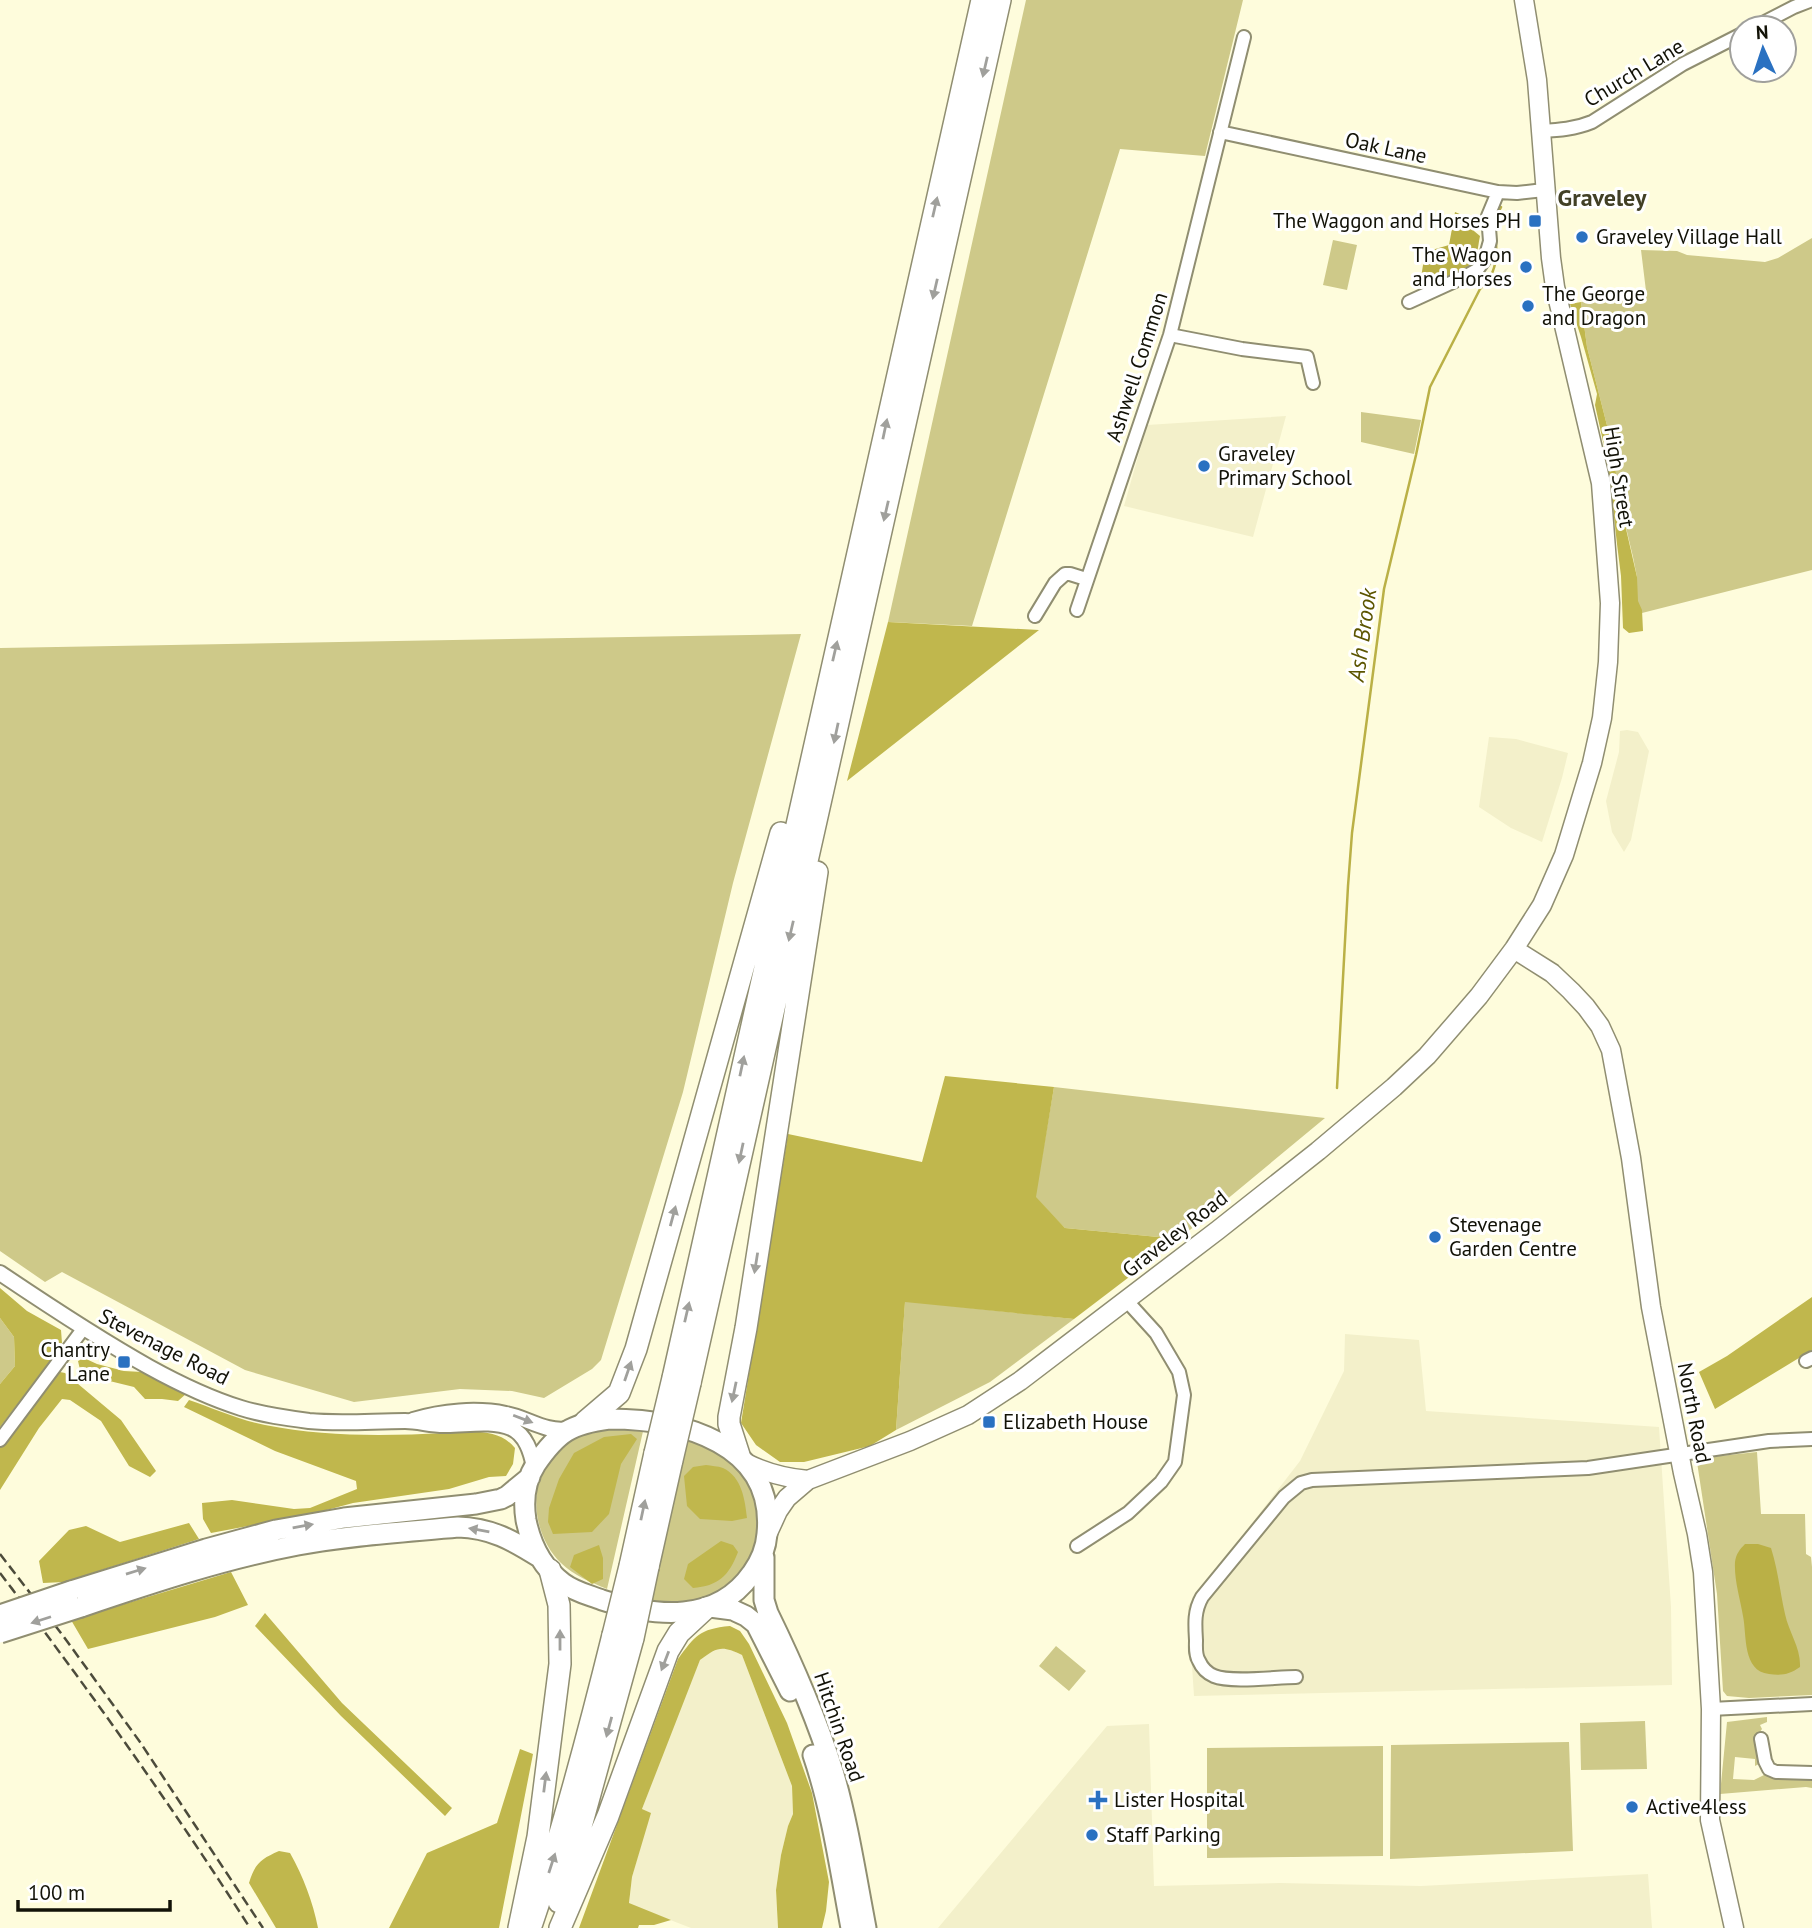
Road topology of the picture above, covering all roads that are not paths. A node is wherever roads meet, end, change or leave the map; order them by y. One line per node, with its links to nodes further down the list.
1 (982, 0): 18 (highway, one-way to 1)
2 (1000, 0): 19 (highway, one-way to 19)
3 (1524, 0): 8 (main road, High Street)
4 (1812, 1): 5 (street)
5 (1780, 14)
6 (1244, 37): 9 (street, Ashwell Common)
7 (1728, 41): 8 (street, Church Lane)
8 (1541, 131): 10 (main road, High Street)
9 (1220, 132): 11 (street, Oak Lane); 13 (street, Ashwell Common)
10 (1545, 190): 11 (street, Oak Lane); 20 (main road, High Street)
11 (1498, 192): 12 (street)
12 (1409, 302)
13 (1170, 335): 14 (street); 15 (street, Ashwell Common)
14 (1313, 383)
15 (1086, 579): 16 (street, Ashwell Common); 17 (street)
16 (1076, 610)
17 (1035, 616)
18 (820, 717): 24 (highway, one-way to 18); 26 (highway, one-way to 18)
19 (828, 769): 24 (highway, one-way to 24); 30 (highway, one-way to 30)
20 (1514, 949): 22 (main road, Graveley Road); 29 (main road, North Road)
21 (0, 1273): 23 (street, Stevenage Road)
22 (1126, 1300): 32 (main road, Graveley Road); 34 (street)
23 (83, 1329): 25 (street, Stevenage Road); 28 (street)
24 (681, 1381): 41 (highway, bridge)
25 (408, 1421): 26 (street, Stevenage Road, one-way to 26); 31 (street, Stevenage Road)
26 (577, 1426): 30 (main road); 31 (main road)
27 (1812, 1439): 29 (street)
28 (0, 1440)
29 (1679, 1454): 42 (street); 44 (main road, North Road)
30 (742, 1459): 32 (main road, Graveley Road); 33 (main road)
31 (532, 1472): 35 (main road, one-way to 31); 36 (main road)
32 (808, 1480): 33 (main road, Graveley Road)
33 (766, 1541): 38 (main road); 52 (main road, Hitchin Road)
34 (1077, 1546)
35 (243, 1548): 36 (main road, one-way to 35); 37 (main road)
36 (545, 1564): 38 (main road); 47 (highway, one-way to 36)
37 (76, 1599): 39 (main road, bridge); 40 (main road, one-way to 40, bridge)
38 (708, 1608): 50 (highway, one-way to 50); 51 (main road, Hitchin Road)
39 (0, 1615)
40 (0, 1633)
41 (623, 1636): 48 (highway, one-way to 41); 49 (highway, one-way to 49)
42 (1296, 1677)
43 (1812, 1704): 44 (street)
44 (1712, 1709): 53 (main road, North Road)
45 (1761, 1739): 46 (street)
46 (1812, 1773)
47 (519, 1928)
48 (530, 1928)
49 (550, 1928)
50 (561, 1928)
51 (851, 1928)
52 (866, 1928)
53 (1734, 1928)

